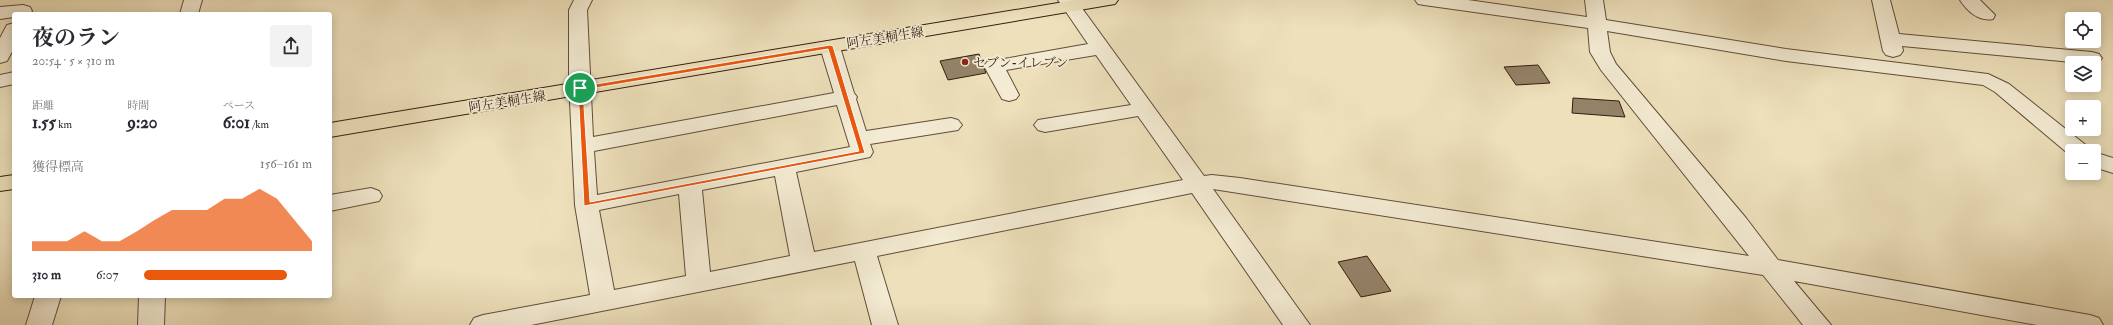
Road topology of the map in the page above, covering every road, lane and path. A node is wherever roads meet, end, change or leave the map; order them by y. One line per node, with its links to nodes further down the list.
1 (193, 0): 10 (street)
2 (583, 0): 23 (street)
3 (1109, 0): 8 (main road, 阿左美桐生線)
4 (1424, 0): 13 (street)
5 (1594, 0): 13 (street)
6 (1881, 0): 15 (street)
7 (1970, 0): 12 (street)
8 (1069, 3): 16 (main road, 阿左美桐生線); 17 (street)
9 (24, 8): 11 (street)
10 (190, 12)
11 (0, 13)
12 (1986, 15)
13 (1597, 24): 20 (street); 45 (street)
14 (12, 33): 18 (street)
15 (1890, 38): 19 (street); 20 (street)
16 (830, 46): 23 (main road, 阿左美桐生線); 25 (street)
17 (1100, 48): 24 (street); 26 (street)
18 (0, 55)
19 (2070, 56)
20 (1899, 69): 31 (street)
21 (12, 78): 22 (street)
22 (0, 80)
23 (580, 88): 29 (main road, 阿左美桐生線); 32 (street)
24 (1009, 95)
25 (847, 97): 30 (street); 32 (street)
26 (1144, 108): 28 (street); 38 (street)
27 (951, 125): 30 (street)
28 (1046, 125)
29 (332, 130)
30 (859, 139): 35 (street)
31 (2070, 144)
32 (583, 146): 42 (street)
33 (2101, 162): 34 (street)
34 (2113, 166)
35 (784, 168): 39 (street); 44 (street)
36 (12, 182): 37 (main road)
37 (0, 184)
38 (1196, 184): 43 (street); 45 (street); 55 (street)
39 (690, 186): 42 (street); 46 (street)
40 (371, 196): 41 (street)
41 (332, 203)
42 (586, 205): 49 (street)
43 (864, 251): 44 (street); 54 (street)
44 (804, 263): 46 (street)
45 (1772, 268): 56 (street); 57 (street)
46 (699, 283): 49 (street)
47 (47, 298): 51 (street)
48 (152, 298): 52 (street)
49 (604, 300): 50 (street)
50 (511, 322): 53 (street)
51 (39, 325)
52 (151, 325)
53 (482, 325)
54 (885, 325)
55 (1297, 325)
56 (1818, 325)
57 (2090, 325)

